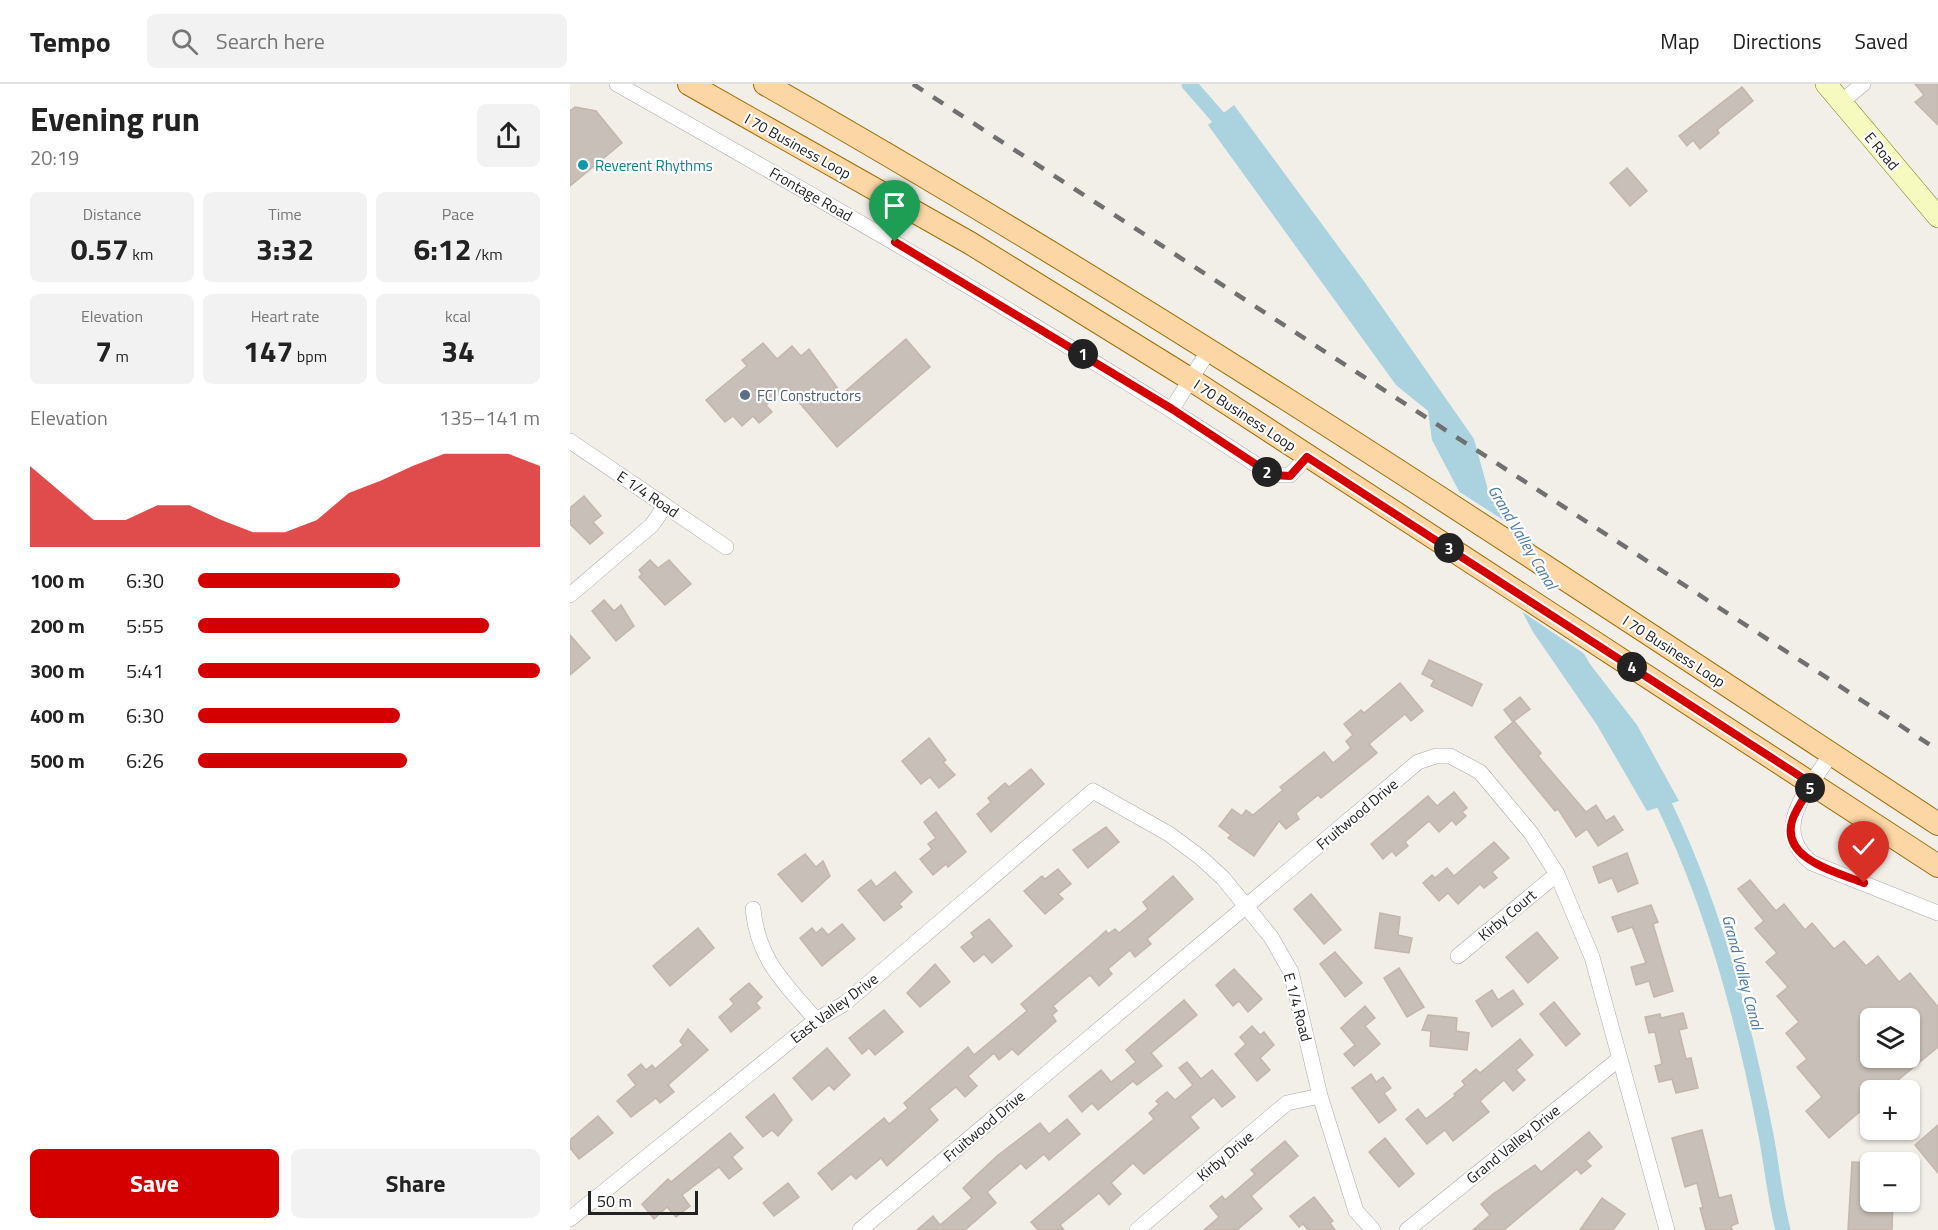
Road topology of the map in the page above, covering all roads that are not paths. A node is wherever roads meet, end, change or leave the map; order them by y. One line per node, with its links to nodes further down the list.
1 (617, 84): 10 (street, Frontage Road)
2 (689, 84): 9 (main road, I 70 Business Loop)
3 (765, 84): 8 (main road, I 70 Business Loop)
4 (1826, 84): 6 (street, E Road)
5 (1863, 84): 6 (street)
6 (1841, 102): 7 (street, E Road)
7 (1938, 217)
8 (1209, 350): 9 (street); 16 (main road, I 70 Business Loop)
9 (1190, 379): 10 (street); 12 (main road, I 70 Business Loop)
10 (1172, 409): 12 (street, Frontage Road)
11 (570, 441): 13 (street, E 1/4 Road)
12 (1307, 457): 17 (main road, I 70 Business Loop)
13 (665, 506): 14 (street, E 1/4 Road); 15 (street)
14 (726, 547)
15 (570, 595)
16 (1831, 754): 17 (street); 19 (main road, I 70 Business Loop)
17 (1812, 784): 20 (main road, I 70 Business Loop); 24 (street)
18 (1093, 791): 22 (street, E 1/4 Road); 26 (street, East Valley Drive)
19 (1938, 824)
20 (1938, 866)
21 (1557, 874): 22 (street, Fruitwood Drive); 25 (street, Kirby Court); 27 (street, Fruitwood Drive)
22 (1246, 906): 28 (street, E 1/4 Road); 30 (street, Fruitwood Drive)
23 (753, 909): 26 (street)
24 (1938, 913)
25 (1458, 956)
26 (816, 1020): 29 (street, East Valley Drive)
27 (1619, 1059): 33 (street, Grand Valley Drive); 34 (street, Fruitwood Drive)
28 (1320, 1096): 31 (street, Kirby Drive); 32 (street, E 1/4 Road)
29 (570, 1219)
30 (860, 1230)
31 (1137, 1230)
32 (1373, 1230)
33 (1407, 1230)
34 (1667, 1230)

